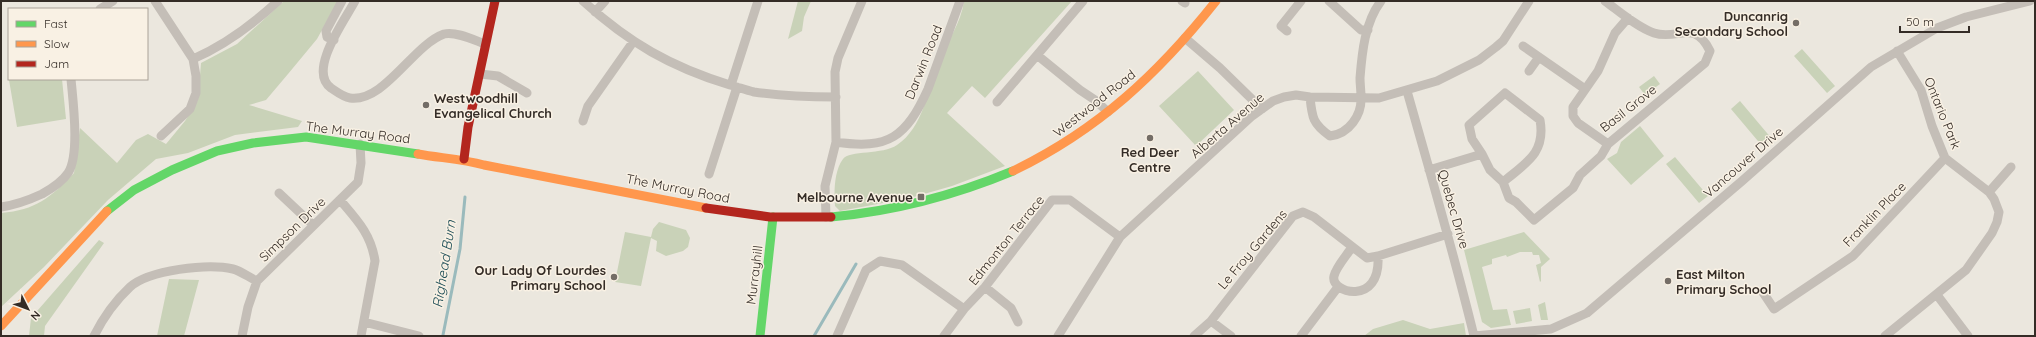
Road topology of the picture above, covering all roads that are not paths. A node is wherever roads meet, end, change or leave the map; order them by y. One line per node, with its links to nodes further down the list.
1 (113, 1): 21 (street)
2 (155, 1): 34 (street)
3 (278, 1): 34 (street)
4 (342, 1): 27 (street)
5 (355, 1): 27 (street)
6 (495, 1): 29 (street)
7 (583, 1): 22 (street)
8 (605, 1): 22 (street)
9 (758, 1): 38 (street)
10 (862, 1): 42 (street)
11 (960, 1): 50 (street, Darwin Road)
12 (1083, 1): 32 (street)
13 (1216, 1): 26 (street, Westwood Road)
14 (1301, 1): 25 (street)
15 (1328, 1): 24 (street)
16 (1381, 1): 24 (street)
17 (1529, 1): 40 (street, Alberta Avenue)
18 (1605, 1): 23 (street, Basil Grove)
19 (2030, 1): 20 (street, Vancouver Drive)
20 (2003, 4): 31 (street, Vancouver Drive)
21 (102, 8)
22 (595, 12): 28 (street)
23 (1628, 18): 39 (street, Basil Grove); 52 (street, Basil Grove)
24 (1368, 30): 44 (street)
25 (1287, 32)
26 (1185, 38): 46 (street); 47 (street, Westwood Road)
27 (334, 40): 29 (street)
28 (633, 42): 38 (street); 48 (street)
29 (485, 44): 36 (street)
30 (1523, 46): 33 (street)
31 (1897, 51): 54 (street, Ontario Park); 92 (street, Vancouver Drive)
32 (1037, 55): 45 (street); 47 (street)
33 (1539, 57): 35 (street); 39 (street)
34 (193, 58): 49 (street)
35 (1529, 71)
36 (480, 74): 41 (street); 55 (street)
37 (71, 80): 63 (street)
38 (734, 86): 42 (street); 58 (street)
39 (1585, 89): 52 (street, Basil Grove)
40 (1407, 91): 44 (street, Alberta Avenue); 57 (street, Quebec Drive)
41 (527, 93)
42 (836, 97): 50 (street)
43 (1310, 97): 44 (street, Alberta Avenue); 44 (street); 46 (street, Alberta Avenue)
44 (1362, 98)
45 (997, 102)
46 (1262, 109): 68 (street, Alberta Avenue)
47 (1108, 112): 65 (street, Westwood Road)
48 (583, 122)
49 (160, 136)
50 (836, 142): 65 (street)
51 (360, 144): 55 (street, The Murray Road); 62 (street, Simpson Drive); 80 (street, The Murray Road)
52 (1608, 144): 59 (street)
53 (1482, 154): 57 (street); 59 (street); 59 (street)
54 (1945, 158): 60 (street, Ontario Park); 74 (street, Franklin Place)
55 (464, 159): 64 (street, The Murray Road)
56 (2011, 167): 60 (street)
57 (1429, 170): 67 (street, Quebec Drive)
58 (709, 174)
59 (1502, 182)
60 (1989, 192): 75 (street, Ontario Park)
61 (280, 193): 66 (street)
62 (340, 200): 66 (street, Simpson Drive); 78 (street)
63 (1, 206)
64 (773, 217): 65 (street, Westwood Road); 85 (street, Murrayhill)
65 (826, 217)
66 (313, 225): 71 (street, Simpson Drive)
67 (1448, 234): 70 (street, Le Froy Gardens); 92 (street, Quebec Drive)
68 (1120, 237): 72 (street, Edmonton Terrace); 88 (street, Alberta Avenue)
69 (1352, 247): 70 (street, Le Froy Gardens); 73 (street); 77 (street, Le Froy Gardens)
70 (1378, 256): 73 (street)
71 (257, 282): 81 (street); 82 (street, Simpson Drive)
72 (985, 287): 76 (street, Edmonton Terrace); 79 (street)
73 (1338, 287): 91 (street)
74 (1762, 291)
75 (1937, 295): 93 (street, Ontario Park); 94 (street)
76 (964, 309): 86 (street); 87 (street, Edmonton Terrace)
77 (1211, 321): 89 (street, Le Froy Gardens); 90 (street)
78 (364, 322): 83 (street); 84 (street)
79 (1018, 322)
80 (1, 326)
81 (94, 336)
82 (242, 336)
83 (361, 336)
84 (419, 336)
85 (760, 336)
86 (837, 336)
87 (944, 336)
88 (1058, 336)
89 (1194, 336)
90 (1231, 336)
91 (1301, 336)
92 (1474, 336)
93 (1885, 336)
94 (1968, 336)

